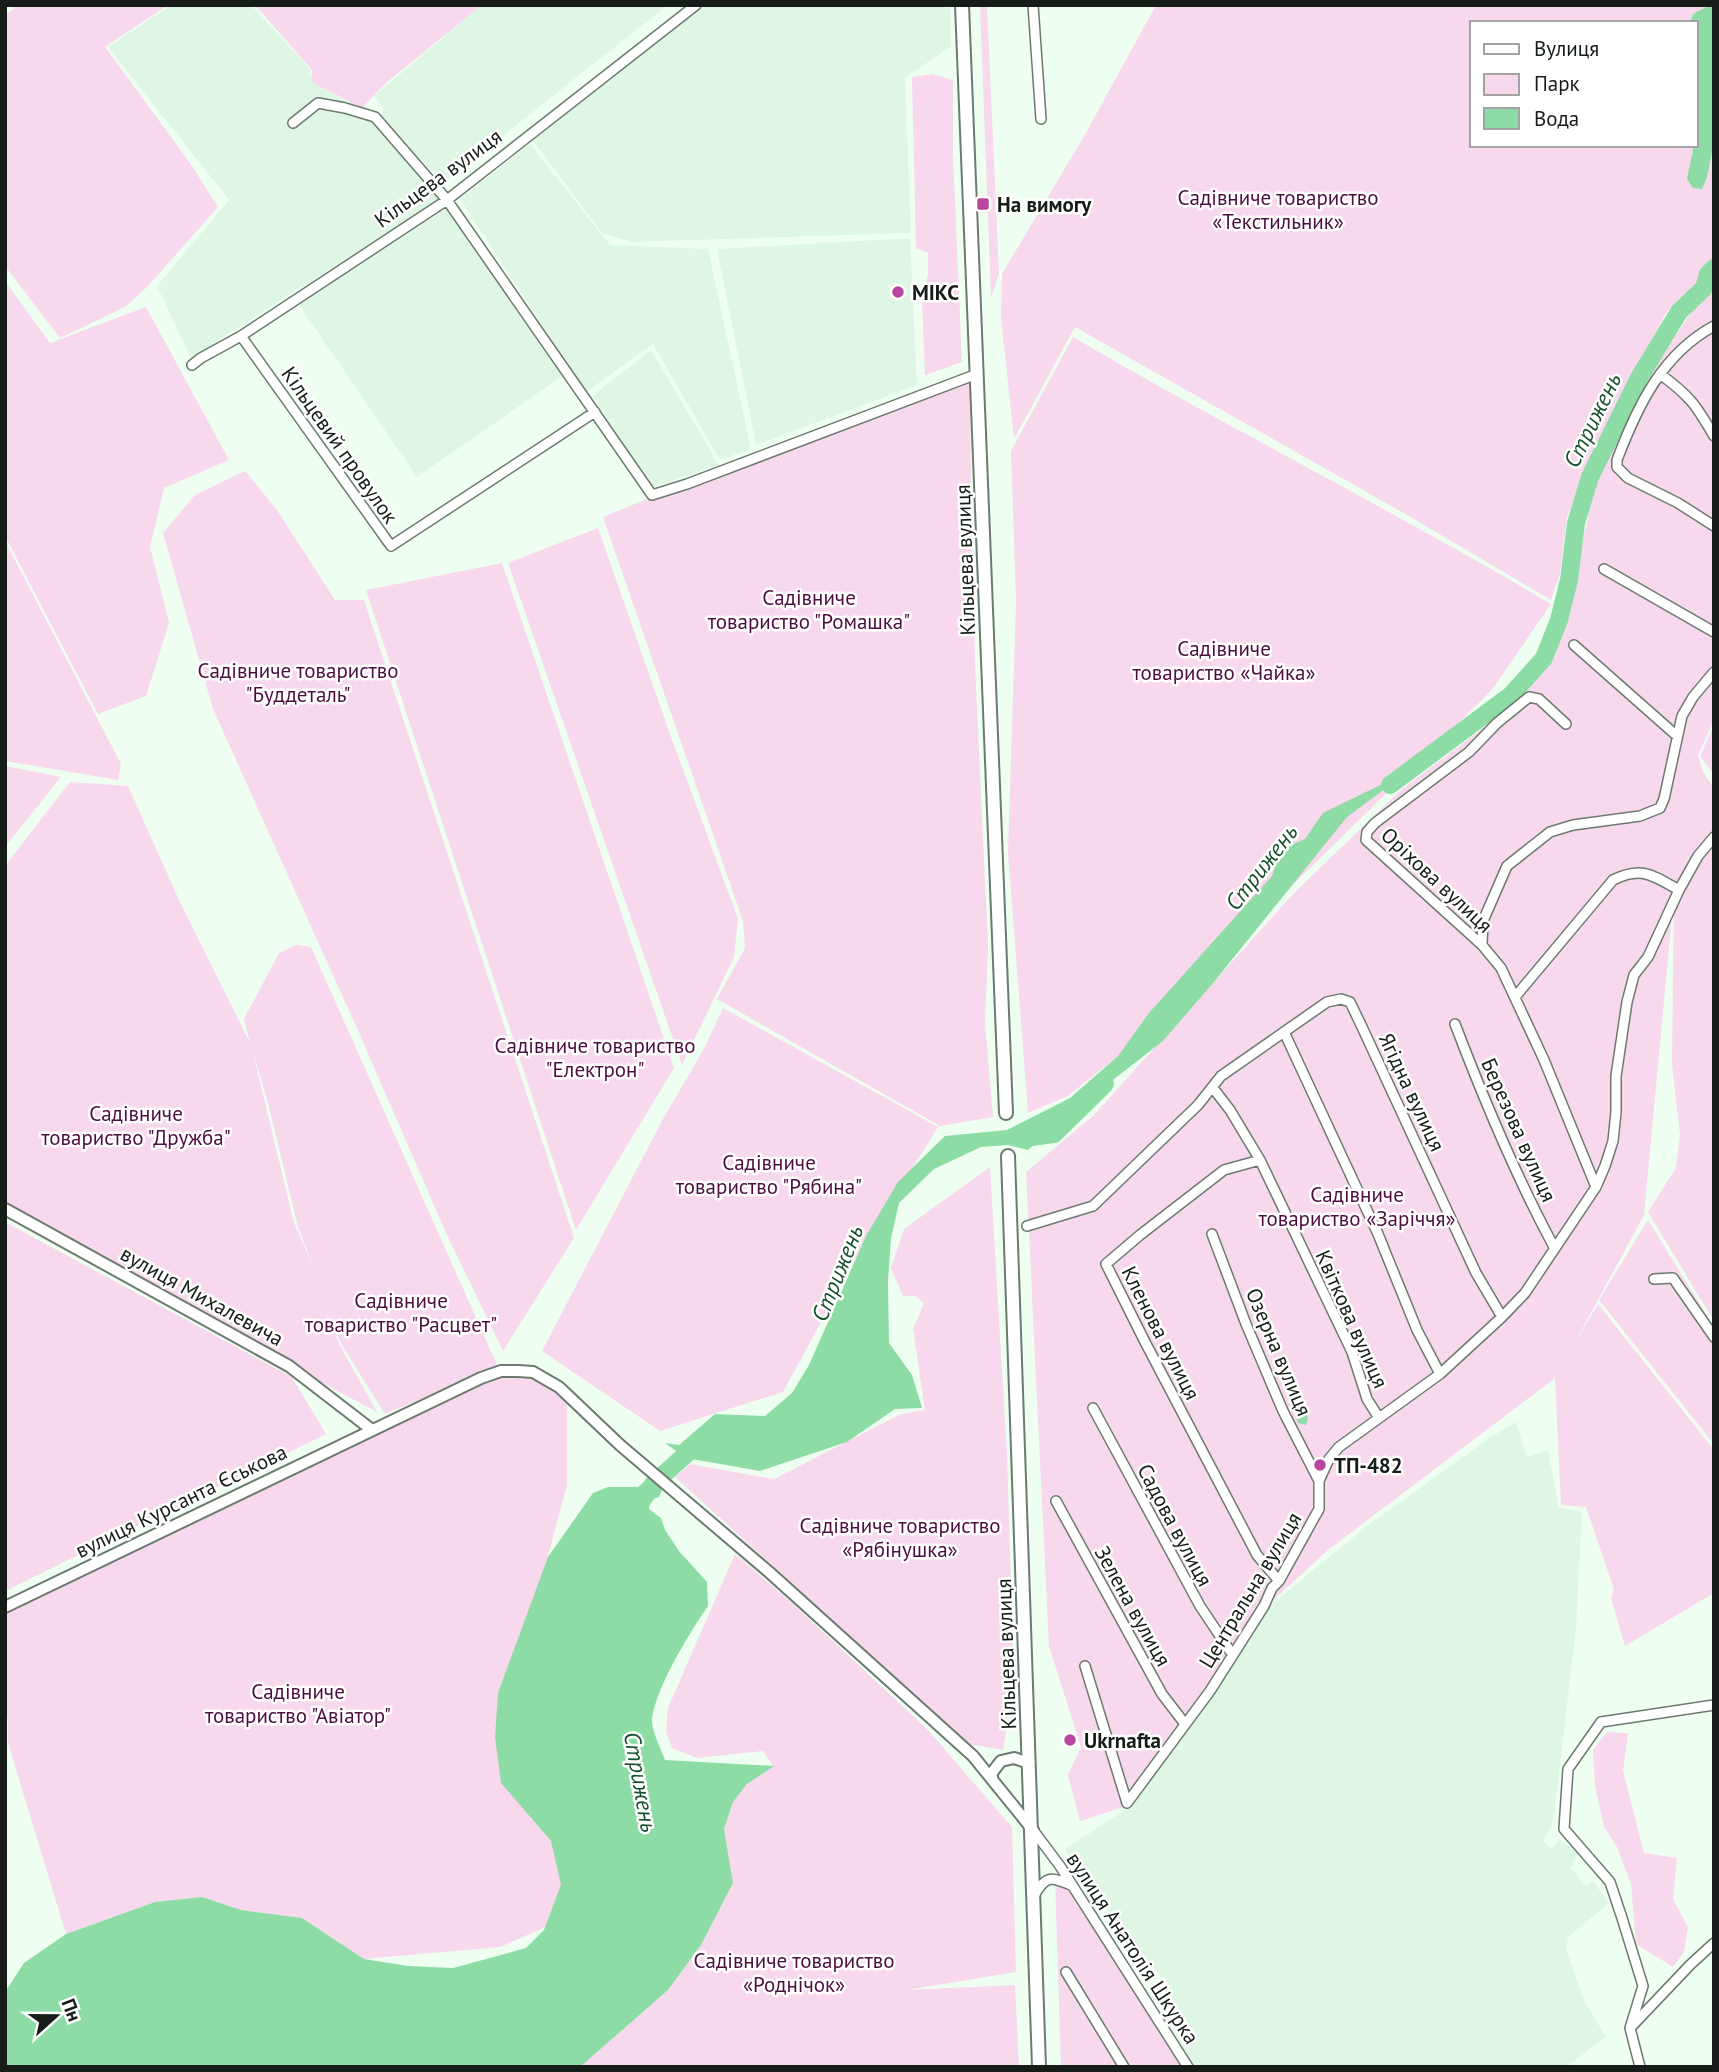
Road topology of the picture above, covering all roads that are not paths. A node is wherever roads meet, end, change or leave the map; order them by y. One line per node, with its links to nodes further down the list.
1 (696, 5): 6 (street, Кільцева вулиця)
2 (962, 5): 10 (main road, Кільцева вулиця)
3 (1033, 5): 4 (street)
4 (1041, 119)
5 (293, 123): 6 (street)
6 (447, 200): 8 (street, Кільцева вулиця); 12 (street)
7 (1714, 326): 11 (street)
8 (241, 336): 9 (street, Кільцева вулиця); 12 (street, Кільцевий провулок)
9 (192, 365)
10 (977, 374): 12 (street); 28 (main road, Кільцева вулиця)
11 (1660, 374): 13 (street); 14 (street)
12 (594, 412)
13 (1714, 436)
14 (1714, 526)
15 (1604, 569): 16 (street)
16 (1714, 632)
17 (1574, 645): 20 (street)
18 (1714, 672): 20 (street)
19 (1566, 724): 23 (street, Оріхова вулиця)
20 (1677, 736): 23 (street)
21 (1714, 837): 22 (street, Центральна вулиця)
22 (1679, 890): 24 (street); 31 (street, Центральна вулиця)
23 (1482, 945): 24 (street, Оріхова вулиця)
24 (1515, 997): 31 (street, Оріхова вулиця)
25 (1455, 1024): 35 (street, Березова вулиця)
26 (1285, 1034): 27 (street); 37 (street, Ягідна вулиця); 39 (street)
27 (1213, 1088): 30 (street, Квіткова вулиця); 33 (street)
28 (1006, 1113)
29 (1008, 1156): 53 (main road, Кільцева вулиця)
30 (1260, 1160): 41 (street, Квіткова вулиця); 45 (street, Кленова вулиця)
31 (1596, 1187): 35 (street, Центральна вулиця)
32 (5, 1209): 42 (street, вулиця Михалевича)
33 (1027, 1226)
34 (1212, 1234): 43 (street, Озерна вулиця)
35 (1554, 1247): 37 (street, Центральна вулиця)
36 (1654, 1279): 38 (street)
37 (1502, 1317): 39 (street, Центральна вулиця)
38 (1714, 1337)
39 (1440, 1374): 41 (street, Центральна вулиця)
40 (1094, 1408): 47 (street, Садова вулиця)
41 (1379, 1418): 43 (street, Центральна вулиця)
42 (372, 1430): 46 (street, вулиця Курсанта Єськова); 51 (street, вулиця Курсанта Єськова)
43 (1319, 1482): 45 (street, Центральна вулиця)
44 (1056, 1501): 50 (street, Зелена вулиця)
45 (1279, 1581): 47 (street, Центральна вулиця)
46 (5, 1607)
47 (1232, 1654): 50 (street, Центральна вулиця)
48 (1085, 1666): 50 (street, Центральна вулиця)
49 (1714, 1705): 60 (street)
50 (1185, 1724)
51 (973, 1756): 52 (street); 54 (street, вулиця Курсанта Єськова)
52 (1001, 1761): 53 (street); 54 (street)
53 (1030, 1763): 55 (main road, Кільцева вулиця)
54 (992, 1777): 55 (street, вулиця Курсанта Єськова)
55 (1033, 1830): 56 (street, вулиця Анатолія Шкурка); 57 (main road, Кільцева вулиця)
56 (1074, 1887): 57 (street); 63 (street, вулиця Анатолія Шкурка)
57 (1033, 1905): 61 (main road, Кільцева вулиця)
58 (1714, 1943): 60 (street)
59 (1066, 1972): 62 (street)
60 (1630, 2028): 64 (street)
61 (1040, 2067)
62 (1124, 2067)
63 (1188, 2067)
64 (1640, 2067)

